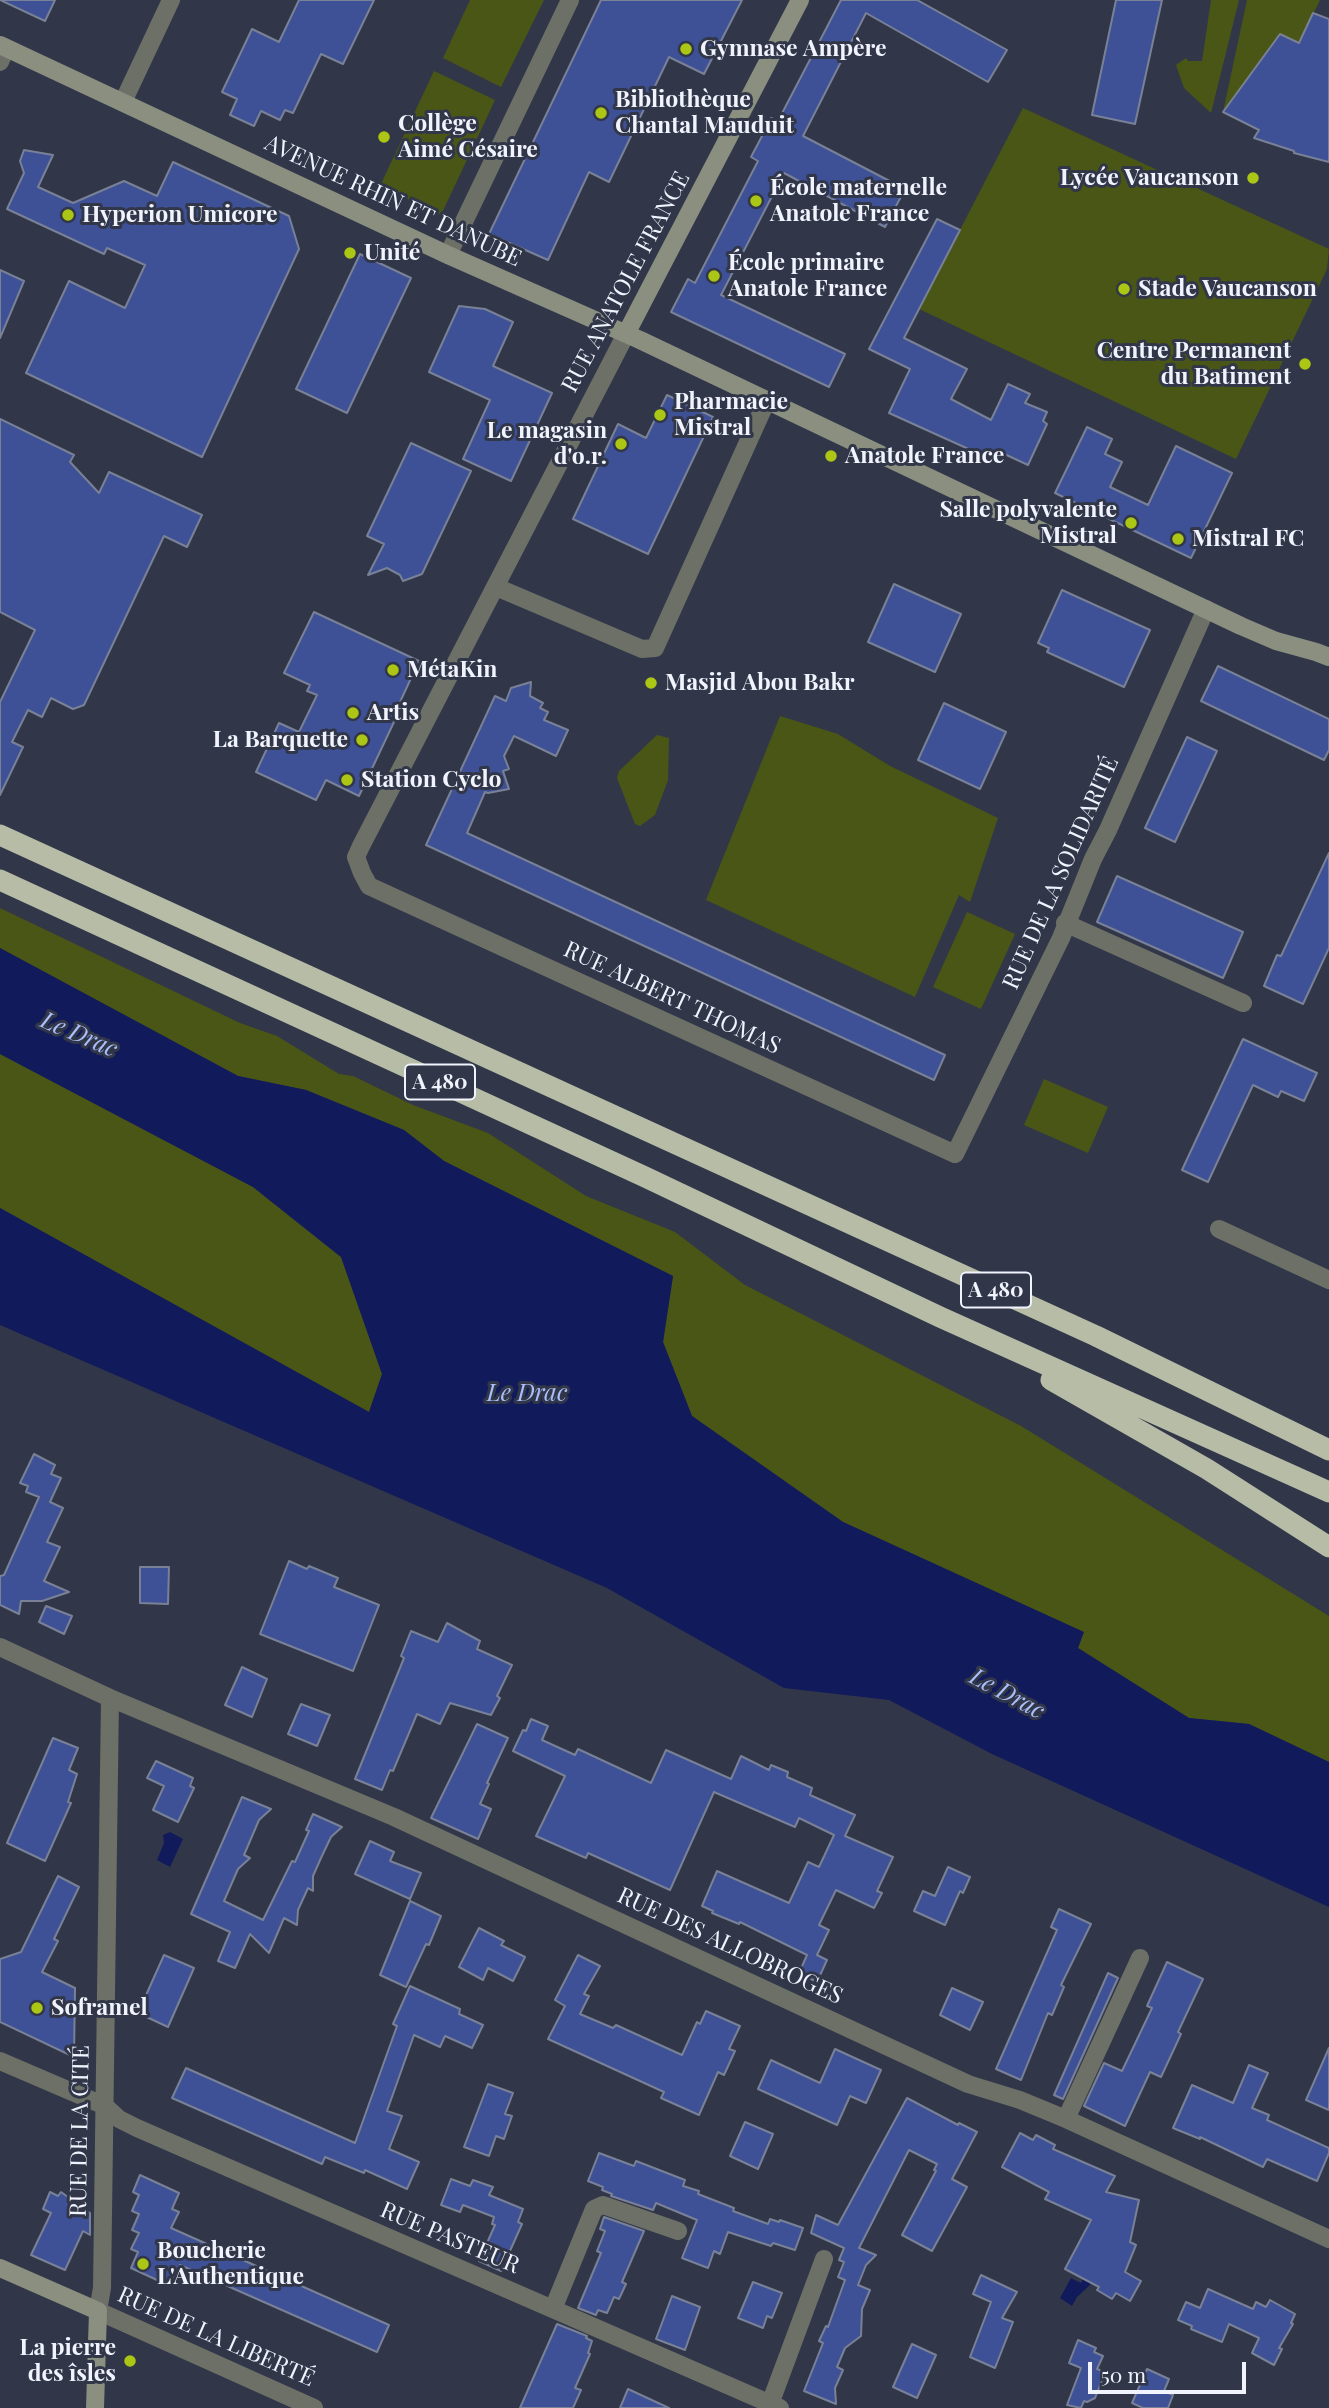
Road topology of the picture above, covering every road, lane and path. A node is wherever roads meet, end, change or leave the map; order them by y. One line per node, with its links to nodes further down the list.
1 (171, 0): 5 (street)
2 (570, 0): 6 (street)
3 (800, 0): 7 (street, RUE ANATOLE FRANCE)
4 (2, 52): 5 (street, AVENUE RHIN ET DANUBE)
5 (123, 102): 6 (street, AVENUE RHIN ET DANUBE)
6 (448, 255): 7 (street, AVENUE RHIN ET DANUBE)
7 (626, 334): 8 (street, AVENUE RHIN ET DANUBE); 9 (street, RUE ANATOLE FRANCE)
8 (766, 400): 9 (street); 10 (street, AVENUE RHIN ET DANUBE)
9 (496, 587): 14 (street, RUE ANATOLE FRANCE)
10 (1206, 609): 11 (street, AVENUE RHIN ET DANUBE); 15 (street, RUE DE LA SOLIDARITÉ)
11 (1329, 657)
12 (0, 835): 22 (highway, A 480)
13 (0, 880): 20 (highway, A 480)
14 (369, 886): 17 (street, RUE ALBERT THOMAS)
15 (1065, 923): 16 (street); 17 (street, RUE DE LA SOLIDARITÉ)
16 (1243, 1003)
17 (955, 1154)
18 (1219, 1229): 19 (street)
19 (1329, 1280)
20 (940, 1317): 24 (highway, A 480); 25 (highway)
21 (1329, 1437): 22 (highway)
22 (1305, 1438): 23 (highway, A 480)
23 (1329, 1450)
24 (1329, 1492)
25 (1329, 1547)
26 (0, 1647): 27 (street, RUE DES ALLOBROGES)
27 (110, 1698): 30 (street, RUE DE LA CITÉ); 31 (street, RUE DES ALLOBROGES)
28 (1140, 1958): 31 (street)
29 (0, 2061): 30 (street, RUE PASTEUR)
30 (105, 2106): 36 (street, RUE PASTEUR); 37 (street, RUE DE LA CITÉ)
31 (1066, 2119): 33 (street, RUE DES ALLOBROGES)
32 (678, 2231): 36 (street)
33 (1329, 2239)
34 (824, 2259): 38 (street)
35 (0, 2268): 37 (street)
36 (553, 2309): 38 (street, RUE PASTEUR)
37 (98, 2311): 39 (street); 40 (street, RUE DE LA LIBERTÉ)
38 (775, 2406)
39 (95, 2408)
40 (314, 2408)

